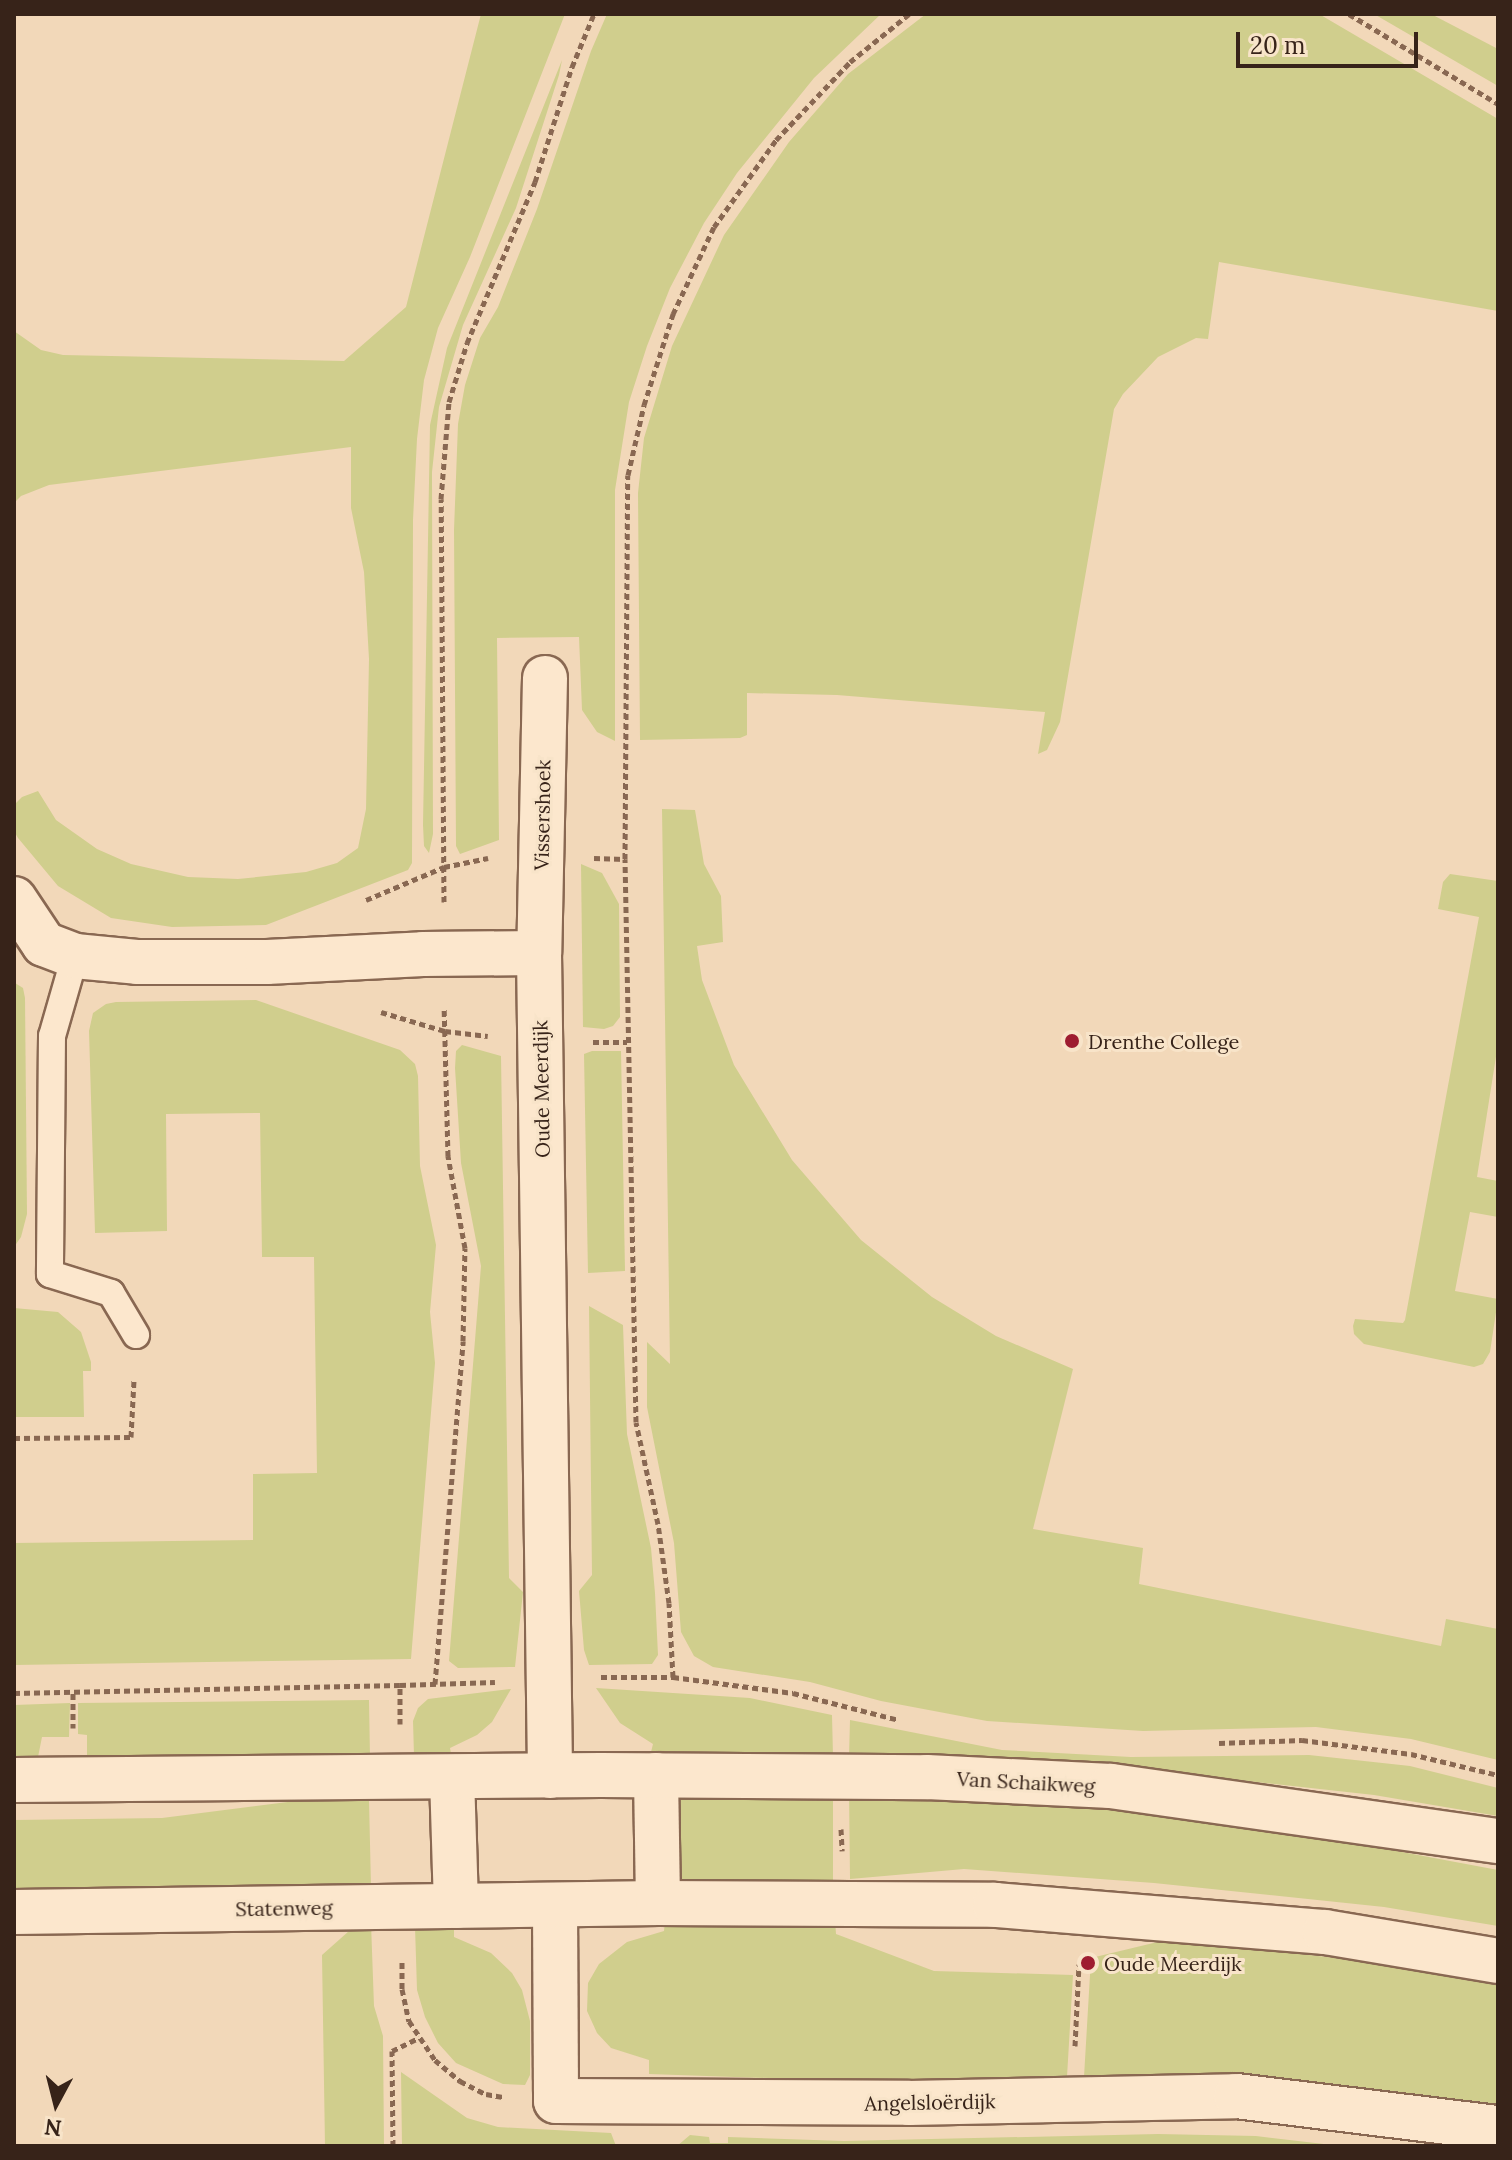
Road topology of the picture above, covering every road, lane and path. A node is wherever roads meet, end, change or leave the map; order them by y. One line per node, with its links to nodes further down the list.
1 (594, 14): 8 (path)
2 (909, 14): 7 (path)
3 (1349, 14): 4 (path)
4 (1498, 104)
5 (545, 678): 6 (street, Vissershoek)
6 (541, 856): 7 (path); 8 (path); 12 (street, Vissershoek)
7 (625, 859): 16 (path)
8 (444, 867): 10 (path); 11 (path)
9 (14, 899): 13 (street)
10 (364, 901)
11 (444, 953): 12 (street); 13 (street); 17 (path)
12 (539, 953): 21 (street, Oude Meerdijk)
13 (75, 956): 14 (lane)
14 (136, 1335): 15 (path)
15 (14, 1438)
16 (673, 1677)
17 (435, 1684)
18 (400, 1685): 19 (path)
19 (14, 1693)
20 (656, 1775): 21 (street, Van Schaikweg); 24 (street, Van Schaikweg); 25 (street)
21 (550, 1776): 22 (street)
22 (452, 1777): 23 (street); 27 (street)
23 (14, 1780)
24 (1498, 1841)
25 (658, 1903): 26 (street); 29 (street)
26 (555, 1905): 27 (street, Statenweg); 32 (street, Angelsloërdijk)
27 (456, 1906): 28 (street, Statenweg)
28 (14, 1912)
29 (1498, 1961)
30 (1079, 1962): 32 (path)
31 (419, 2038): 34 (path)
32 (1073, 2099): 33 (street, Angelsloërdijk)
33 (1498, 2128)
34 (393, 2146)

